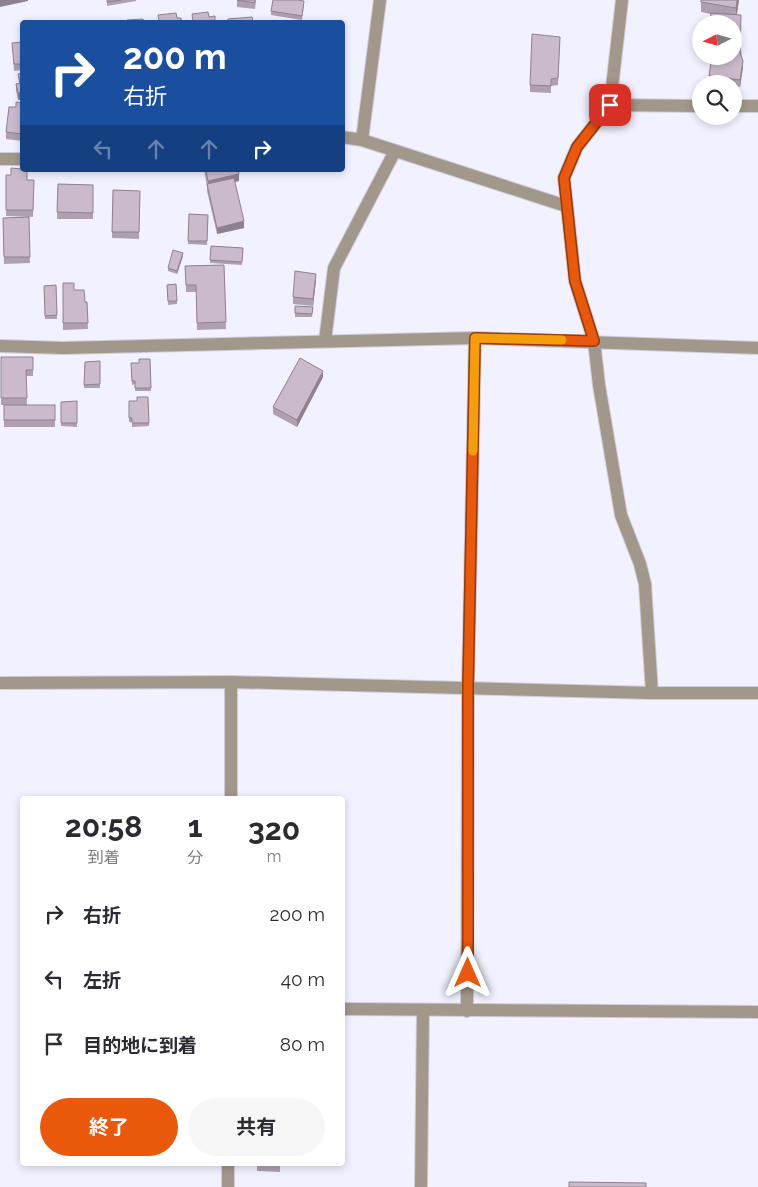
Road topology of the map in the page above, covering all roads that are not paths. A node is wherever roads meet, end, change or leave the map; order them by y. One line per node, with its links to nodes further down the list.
1 (380, 0): 8 (street)
2 (622, 0): 3 (street)
3 (610, 105): 4 (street); 12 (street)
4 (692, 106)
5 (742, 106): 6 (street)
6 (758, 106)
7 (345, 137): 8 (street)
8 (362, 140): 9 (street)
9 (395, 151): 12 (street); 15 (street)
10 (0, 159): 11 (street)
11 (20, 159)
12 (566, 206): 14 (street)
13 (475, 338): 14 (street); 15 (street); 20 (street)
14 (594, 341): 17 (street); 21 (street)
15 (325, 342): 16 (street)
16 (0, 346)
17 (758, 348)
18 (231, 682): 19 (street); 20 (street); 23 (street)
19 (0, 683)
20 (468, 688): 21 (street); 26 (street)
21 (652, 693): 22 (street)
22 (758, 693)
23 (231, 796)
24 (345, 1009): 25 (street)
25 (422, 1010): 26 (street); 30 (street)
26 (467, 1011): 27 (street)
27 (758, 1012)
28 (228, 1166): 29 (street)
29 (228, 1187)
30 (421, 1187)

